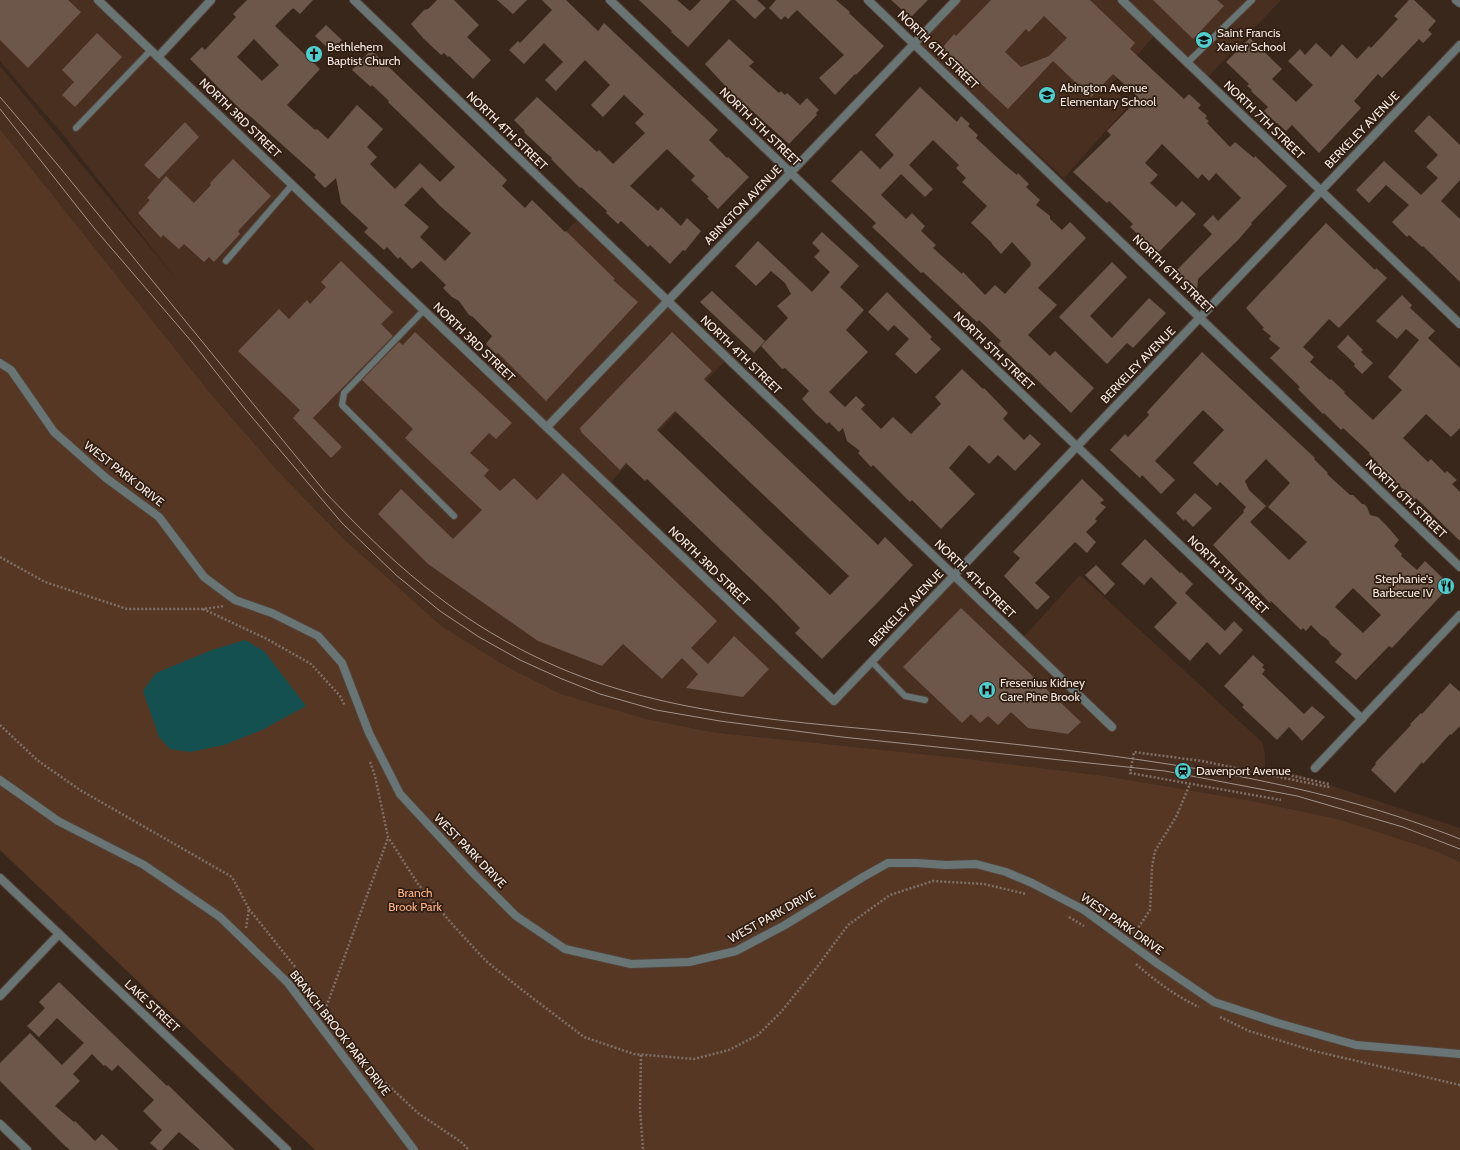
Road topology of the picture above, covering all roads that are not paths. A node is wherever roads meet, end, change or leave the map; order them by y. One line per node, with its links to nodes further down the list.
1 (98, 0): 13 (street, NORTH 3RD STREET)
2 (211, 0): 14 (street)
3 (354, 0): 21 (street, NORTH 4TH STREET)
4 (610, 0): 17 (street, NORTH 5TH STREET)
5 (868, 0): 11 (street, NORTH 6TH STREET)
6 (956, 0): 11 (street, ABINGTON AVENUE)
7 (1122, 0): 15 (street, NORTH 7TH STREET)
8 (1252, 0): 15 (lane)
9 (1456, 0): 10 (street)
10 (1460, 4)
11 (914, 44): 17 (street, ABINGTON AVENUE); 23 (street, NORTH 6TH STREET)
12 (1460, 45): 19 (street, BERKELEY AVENUE)
13 (152, 50): 14 (street, NORTH 3RD STREET); 16 (lane)
14 (158, 57): 18 (street, NORTH 3RD STREET)
15 (1187, 63): 19 (street, NORTH 7TH STREET)
16 (76, 128)
17 (791, 173): 21 (street, ABINGTON AVENUE); 27 (street, NORTH 5TH STREET)
18 (292, 185): 20 (lane); 22 (street, NORTH 3RD STREET)
19 (1321, 191): 23 (street, BERKELEY AVENUE); 24 (street, NORTH 7TH STREET)
20 (226, 261)
21 (668, 301): 26 (street, ABINGTON AVENUE); 30 (street, NORTH 4TH STREET)
22 (424, 310): 26 (street, NORTH 3RD STREET); 28 (lane)
23 (1200, 317): 27 (street, BERKELEY AVENUE); 29 (street, NORTH 6TH STREET)
24 (1460, 324)
25 (0, 363): 42 (street, WEST PARK DRIVE)
26 (547, 427): 34 (street, NORTH 3RD STREET)
27 (1077, 446): 30 (street, BERKELEY AVENUE); 35 (street, NORTH 5TH STREET)
28 (454, 516)
29 (1460, 567)
30 (954, 575): 32 (street, BERKELEY AVENUE); 36 (street, NORTH 4TH STREET)
31 (1460, 615): 35 (street)
32 (872, 662): 33 (lane); 34 (street, BERKELEY AVENUE)
33 (925, 700)
34 (834, 701)
35 (1362, 719): 37 (street)
36 (1112, 727)
37 (1315, 768)
38 (0, 780): 46 (street, BRANCH BROOK PARK DRIVE)
39 (0, 878): 40 (street, LAKE STREET)
40 (59, 934): 41 (street); 45 (street, LAKE STREET)
41 (0, 996)
42 (1460, 1054)
43 (0, 1124): 44 (street)
44 (27, 1150)
45 (287, 1150)
46 (414, 1150)

